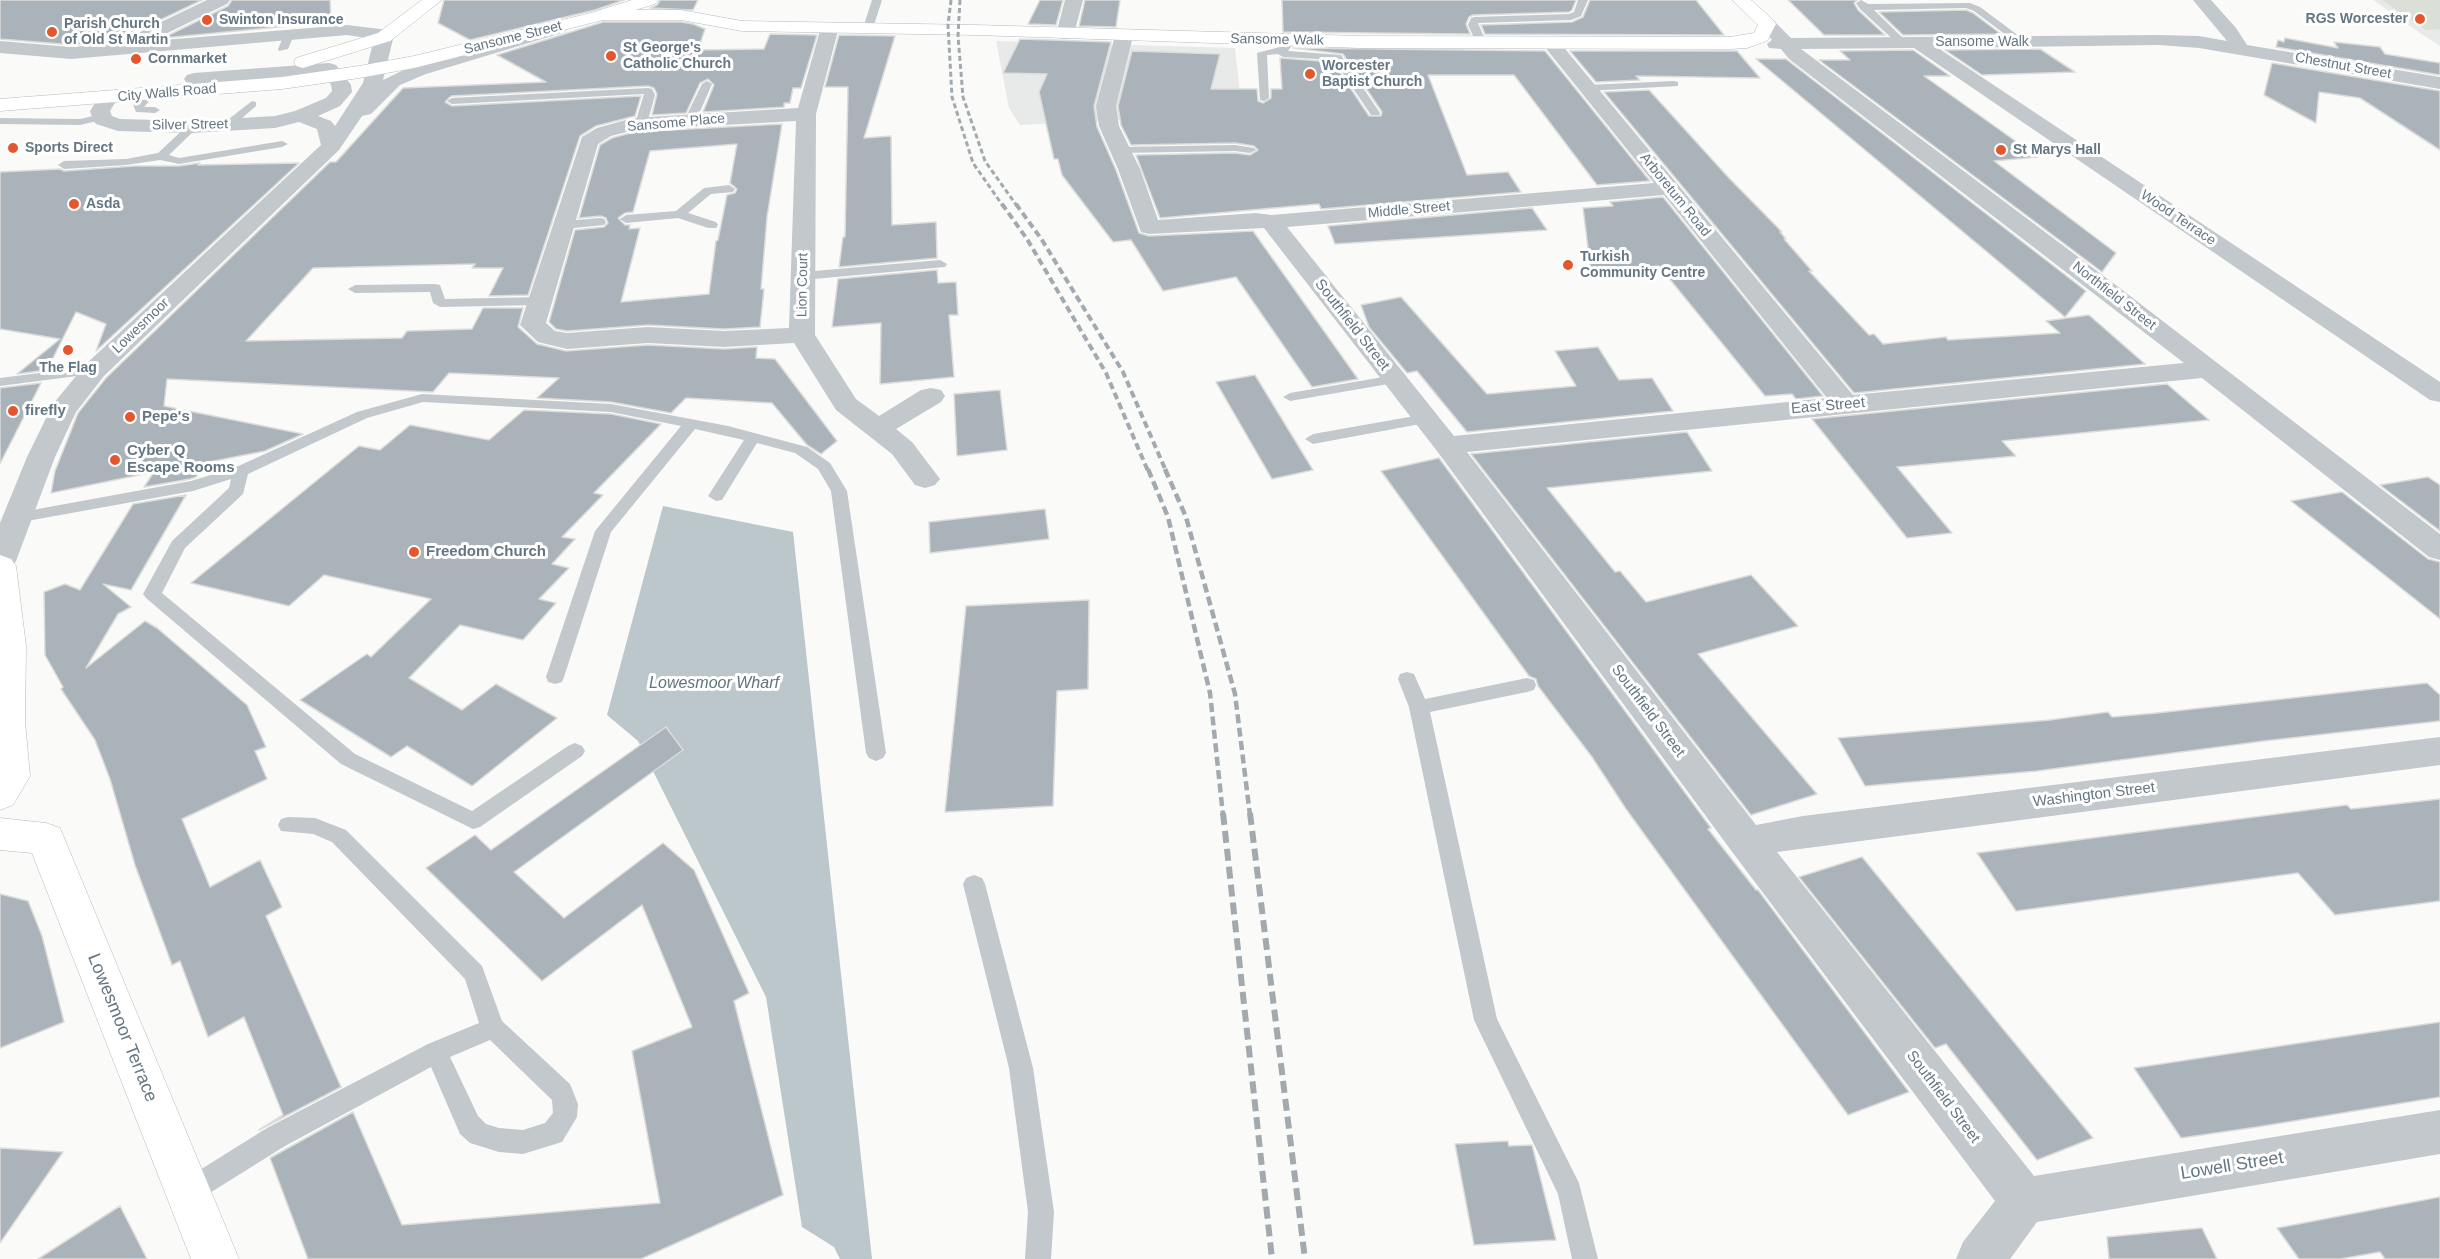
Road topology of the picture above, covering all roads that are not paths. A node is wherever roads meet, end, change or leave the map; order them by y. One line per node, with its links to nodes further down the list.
1 (221, 0): 25 (street)
2 (433, 0): 17 (main road, City Walls Road)
3 (649, 0): 10 (main road, Sansome Street)
4 (877, 0): 14 (lane)
5 (1074, 0): 16 (street)
6 (1583, 0): 18 (lane)
7 (1741, 0): 12 (main road)
8 (2202, 0): 27 (street)
9 (1862, 4): 20 (lane); 22 (lane)
10 (603, 15): 11 (main road, Sansome Street); 13 (main road)
11 (576, 22): 17 (main road); 28 (main road, Sansome Street); 51 (street, Lowesmoor)
12 (1767, 24): 21 (main road); 23 (street, Northfield Street)
13 (830, 27): 14 (main road, Sansome Walk); 44 (street)
14 (868, 28): 16 (main road, Sansome Walk)
15 (1125, 33): 16 (main road, Sansome Walk); 24 (main road, Sansome Walk); 53 (street)
16 (1065, 34)
17 (386, 36): 25 (street); 28 (street, Lowesmoor); 31 (main road, City Walls Road)
18 (1481, 42): 19 (main road, Sansome Walk); 24 (main road, Sansome Walk)
19 (1550, 42): 21 (main road, Sansome Walk); 35 (street, Arboretum Road)
20 (2022, 42): 22 (street, Sansome Walk); 27 (street, Sansome Walk)
21 (1727, 43): 23 (street, Sansome Walk)
22 (1910, 43): 23 (street, Sansome Walk); 74 (street, Wood Terrace)
23 (1786, 44): 70 (street, Northfield Street)
24 (1286, 45): 38 (lane); 43 (lane)
25 (145, 46): 26 (street)
26 (0, 47)
27 (2240, 48): 30 (street, Chestnut Street)
28 (376, 69): 29 (main road, City Walls Road); 51 (street, Lowesmoor)
29 (334, 75): 31 (street, City Walls Road); 42 (main road, City Walls Road); 45 (street, Silver Street)
30 (2407, 77): 32 (street); 37 (street, Chestnut Street)
31 (194, 79): 36 (main road, City Walls Road)
32 (2440, 83)
33 (707, 84): 47 (lane)
34 (1674, 84): 35 (lane)
35 (1587, 88): 57 (street, Arboretum Road)
36 (0, 93)
37 (2440, 96)
38 (1264, 98)
39 (452, 101): 49 (lane)
40 (252, 104): 48 (lane)
41 (0, 105): 42 (main road, City Walls Road)
42 (105, 108): 46 (lane); 50 (street, Silver Street)
43 (1375, 113)
44 (806, 114): 47 (street, Sansome Place); 66 (street, Lion Court)
45 (301, 116): 48 (street, Silver Street); 51 (street)
46 (0, 121)
47 (690, 121): 49 (street, Sansome Place)
48 (229, 124): 50 (street, Silver Street)
49 (641, 124): 63 (street, Sansome Place)
50 (192, 127): 55 (lane)
51 (337, 139): 71 (street, Lowesmoor)
52 (282, 144): 55 (lane)
53 (1120, 150): 54 (lane); 62 (street, Middle Street)
54 (1250, 150)
55 (162, 156): 56 (lane)
56 (64, 165)
57 (1669, 188): 62 (street, Middle Street); 77 (street, Arboretum Road)
58 (729, 189): 59 (lane)
59 (679, 214): 60 (lane); 64 (lane)
60 (626, 219)
61 (600, 222): 63 (lane)
62 (1271, 222): 72 (street, Southfield Street)
63 (564, 225): 68 (street, Sansome Place)
64 (712, 225)
65 (940, 264): 66 (lane)
66 (803, 276): 69 (street, Lion Court)
67 (355, 289): 68 (lane)
68 (541, 301): 69 (street, Sansome Place)
69 (801, 334): 79 (street, Lion Court)
70 (2209, 369): 77 (street, East Street); 87 (street, Northfield Street)
71 (95, 370): 73 (lane); 86 (street, Lowesmoor)
72 (1395, 379): 76 (lane); 80 (street, Southfield Street)
73 (0, 382)
74 (2440, 394)
75 (931, 396): 79 (street)
76 (1290, 397)
77 (1847, 405): 80 (street, East Street)
78 (691, 424): 81 (lane); 83 (lane); 91 (lane)
79 (878, 428): 84 (street, Lion Court)
80 (1437, 432): 82 (lane); 101 (street, Southfield Street)
81 (753, 438): 85 (lane); 97 (lane)
82 (1313, 439)
83 (240, 471): 86 (lane); 95 (lane)
84 (925, 478)
85 (716, 496)
86 (16, 518): 88 (street, Lowesmoor)
87 (2440, 550)
88 (0, 561)
89 (0, 566): 90 (main road)
90 (4, 664): 98 (main road)
91 (555, 677)
92 (1407, 679): 94 (lane)
93 (1527, 685): 94 (lane)
94 (1419, 707): 110 (lane)
95 (575, 751)
96 (2440, 751): 101 (street, Washington Street)
97 (876, 753)
98 (0, 795)
99 (288, 825): 103 (lane)
100 (0, 834): 106 (main road, Lowesmoor Terrace)
101 (1747, 842): 107 (street, Southfield Street)
102 (974, 884): 109 (lane)
103 (493, 1028): 104 (lane); 104 (lane)
104 (436, 1052): 106 (lane)
105 (2440, 1132): 107 (street, Lowell Street)
106 (188, 1192): 108 (main road, Lowesmoor Terrace)
107 (2024, 1201): 111 (street)
108 (215, 1259)
109 (1038, 1259)
110 (1585, 1259)
111 (1980, 1259)

